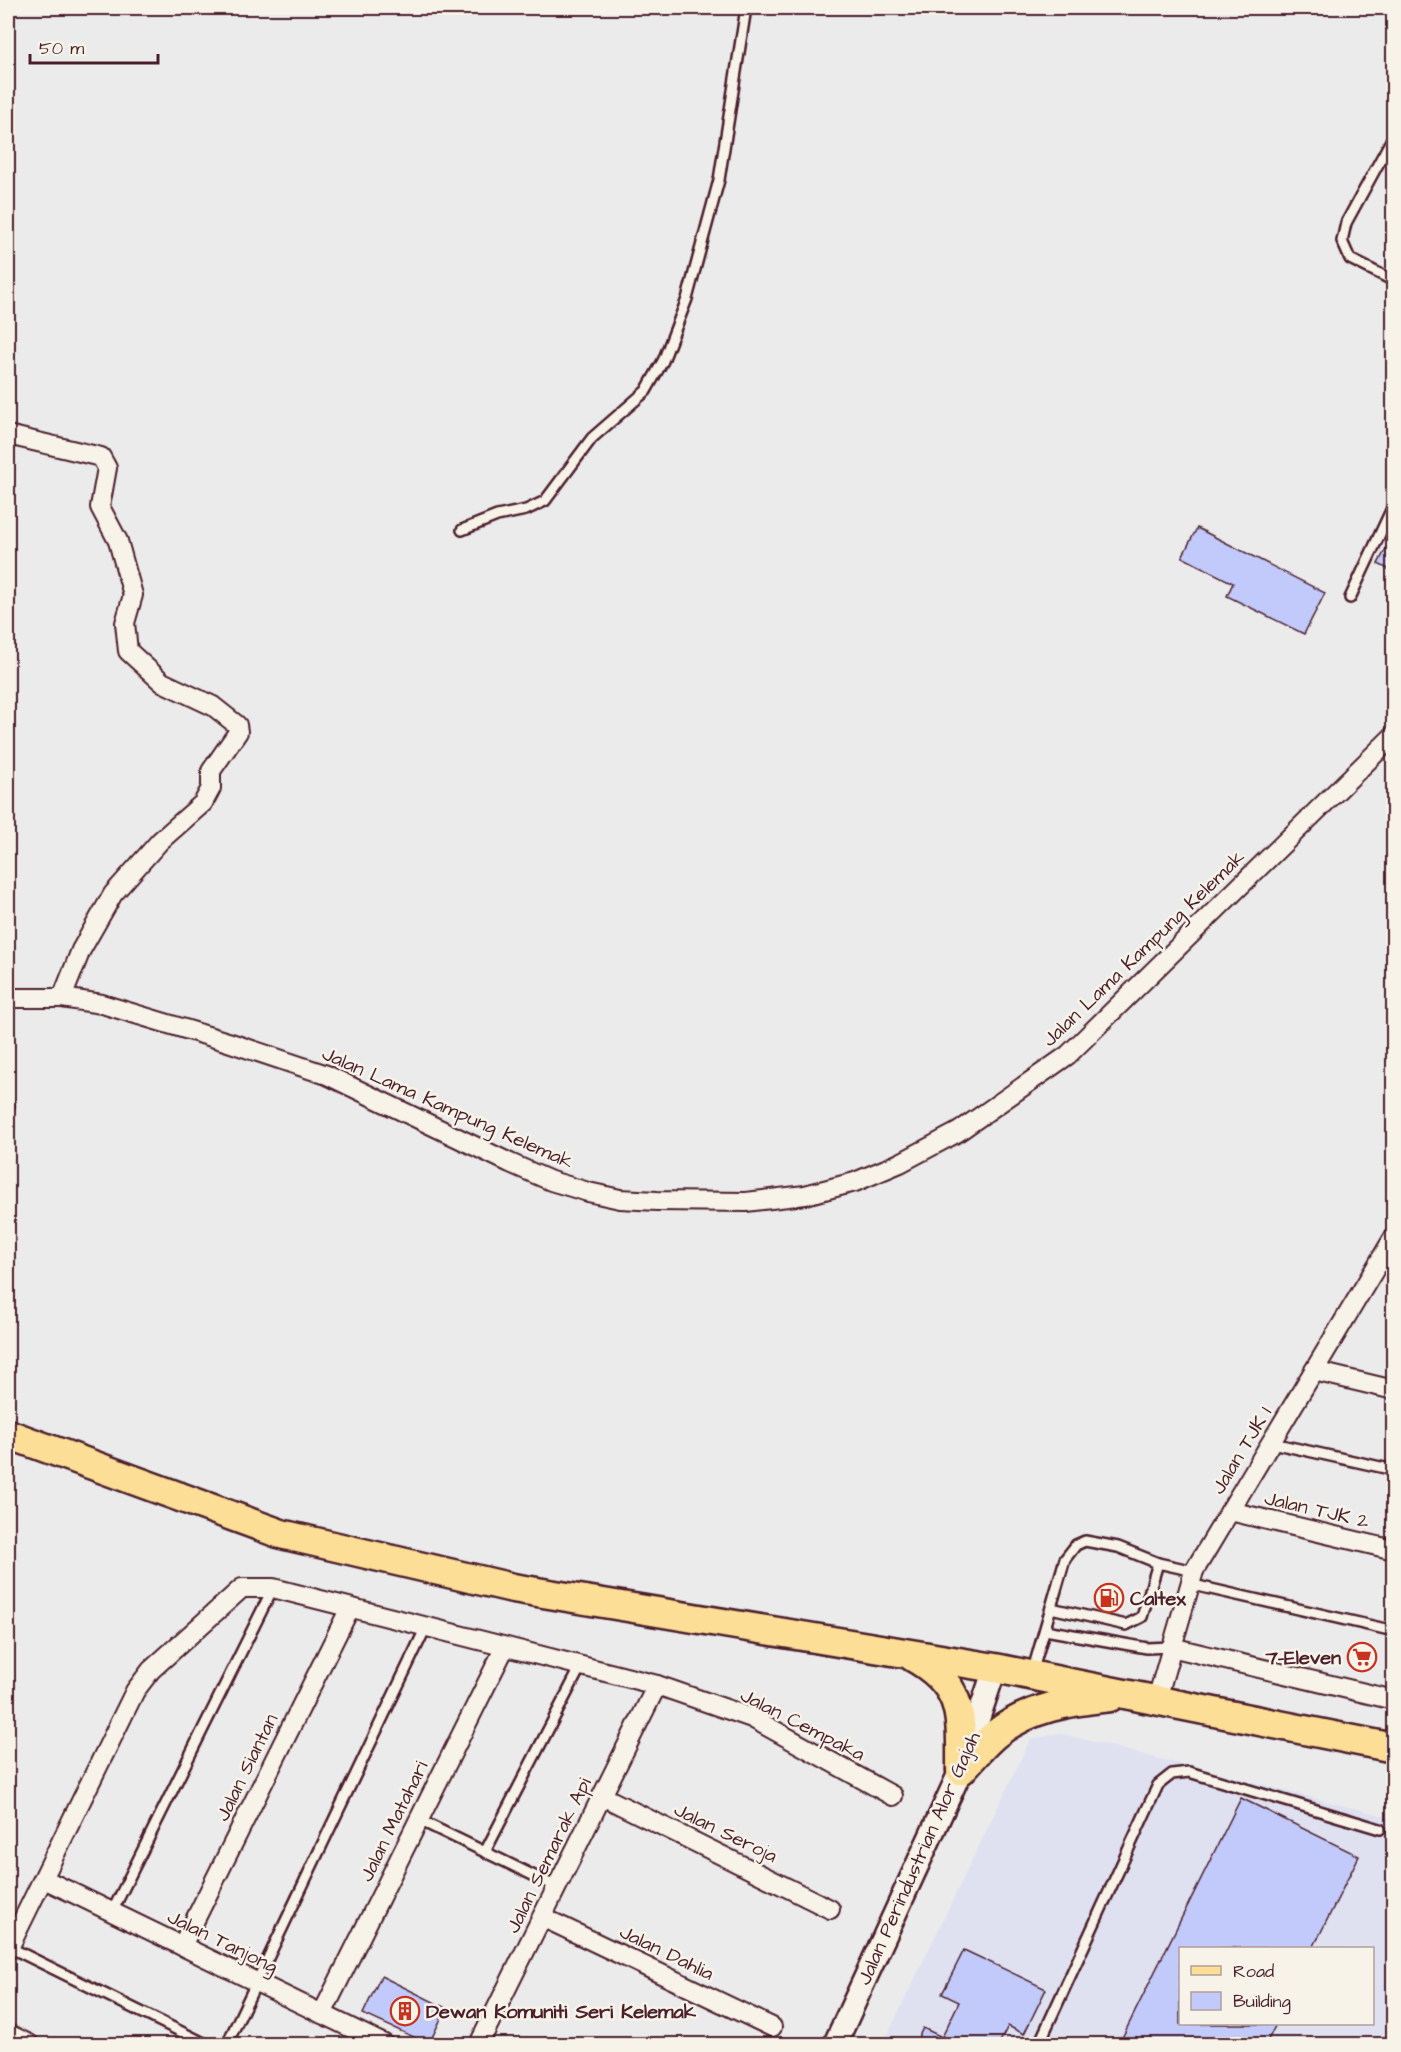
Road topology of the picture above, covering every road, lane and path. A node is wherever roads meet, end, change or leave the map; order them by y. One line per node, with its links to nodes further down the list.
1 (746, 8): 6 (lane)
2 (1394, 135): 3 (lane)
3 (1394, 281)
4 (8, 435): 10 (street)
5 (1394, 504): 7 (lane)
6 (462, 530)
7 (1350, 598)
8 (1394, 735): 10 (street, Jalan Lama Kampung Kelemak)
9 (8, 998): 10 (street, Jalan Lama Kampung Kelemak)
10 (62, 998)
11 (1394, 1237): 12 (street, Jalan TJK 1)
12 (1314, 1371): 13 (street); 15 (street, Jalan TJK 1)
13 (1394, 1390)
14 (8, 1434): 29 (main road)
15 (1272, 1443): 16 (lane); 17 (street, Jalan TJK 1)
16 (1394, 1470)
17 (1230, 1511): 18 (street, Jalan TJK 2); 20 (street, Jalan TJK 1)
18 (1394, 1550)
19 (1158, 1563): 20 (lane); 23 (lane); 23 (lane)
20 (1191, 1578): 26 (lane); 28 (street, Jalan TJK 1)
21 (273, 1588): 22 (street, Jalan Cempaka); 43 (street, Jalan Cempaka); 46 (lane)
22 (350, 1608): 24 (street, Jalan Cempaka); 48 (street, Jalan Siantan)
23 (1051, 1608): 25 (lane)
24 (426, 1627): 27 (street, Jalan Cempaka); 50 (lane)
25 (1045, 1629): 28 (lane); 32 (lane)
26 (1394, 1632)
27 (505, 1647): 30 (street, Jalan Cempaka); 40 (street, Jalan Matahari)
28 (1171, 1647): 34 (street, Jalan TJK 1); 35 (street)
29 (905, 1653): 31 (main road); 37 (main road)
30 (581, 1666): 33 (street, Jalan Cempaka); 42 (lane)
31 (995, 1668): 32 (main road); 37 (street, Jalan Perindustrian Alor Gajah)
32 (1032, 1675): 34 (main road)
33 (657, 1685): 38 (street, Jalan Semarak Api); 39 (street, Jalan Cempaka)
34 (1145, 1697): 36 (main road); 37 (main road)
35 (1394, 1700)
36 (1394, 1748)
37 (961, 1770): 59 (street, Jalan Perindustrian Alor Gajah)
38 (602, 1796): 44 (street, Jalan Semarak Api); 45 (street, Jalan Seroja)
39 (893, 1796)
40 (419, 1820): 42 (lane); 51 (street, Jalan Matahari)
41 (1380, 1829): 60 (lane)
42 (485, 1852): 44 (lane)
43 (44, 1879): 46 (street, Jalan Tanjong); 49 (street, Jalan Cempaka)
44 (557, 1887): 47 (street, Jalan Semarak Api)
45 (830, 1909)
46 (112, 1912): 48 (street, Jalan Tanjong)
47 (542, 1917): 52 (street, Jalan Dahlia); 58 (street, Jalan Semarak Api)
48 (182, 1946): 50 (street, Jalan Tanjong)
49 (8, 1949): 55 (lane)
50 (256, 1982): 51 (street, Jalan Tanjong); 56 (lane)
51 (322, 2014): 57 (street, Jalan Tanjong)
52 (772, 2027)
53 (8, 2034): 54 (street)
54 (29, 2044)
55 (206, 2044)
56 (227, 2044)
57 (384, 2044)
58 (479, 2044)
59 (835, 2044)
60 (1039, 2044)

